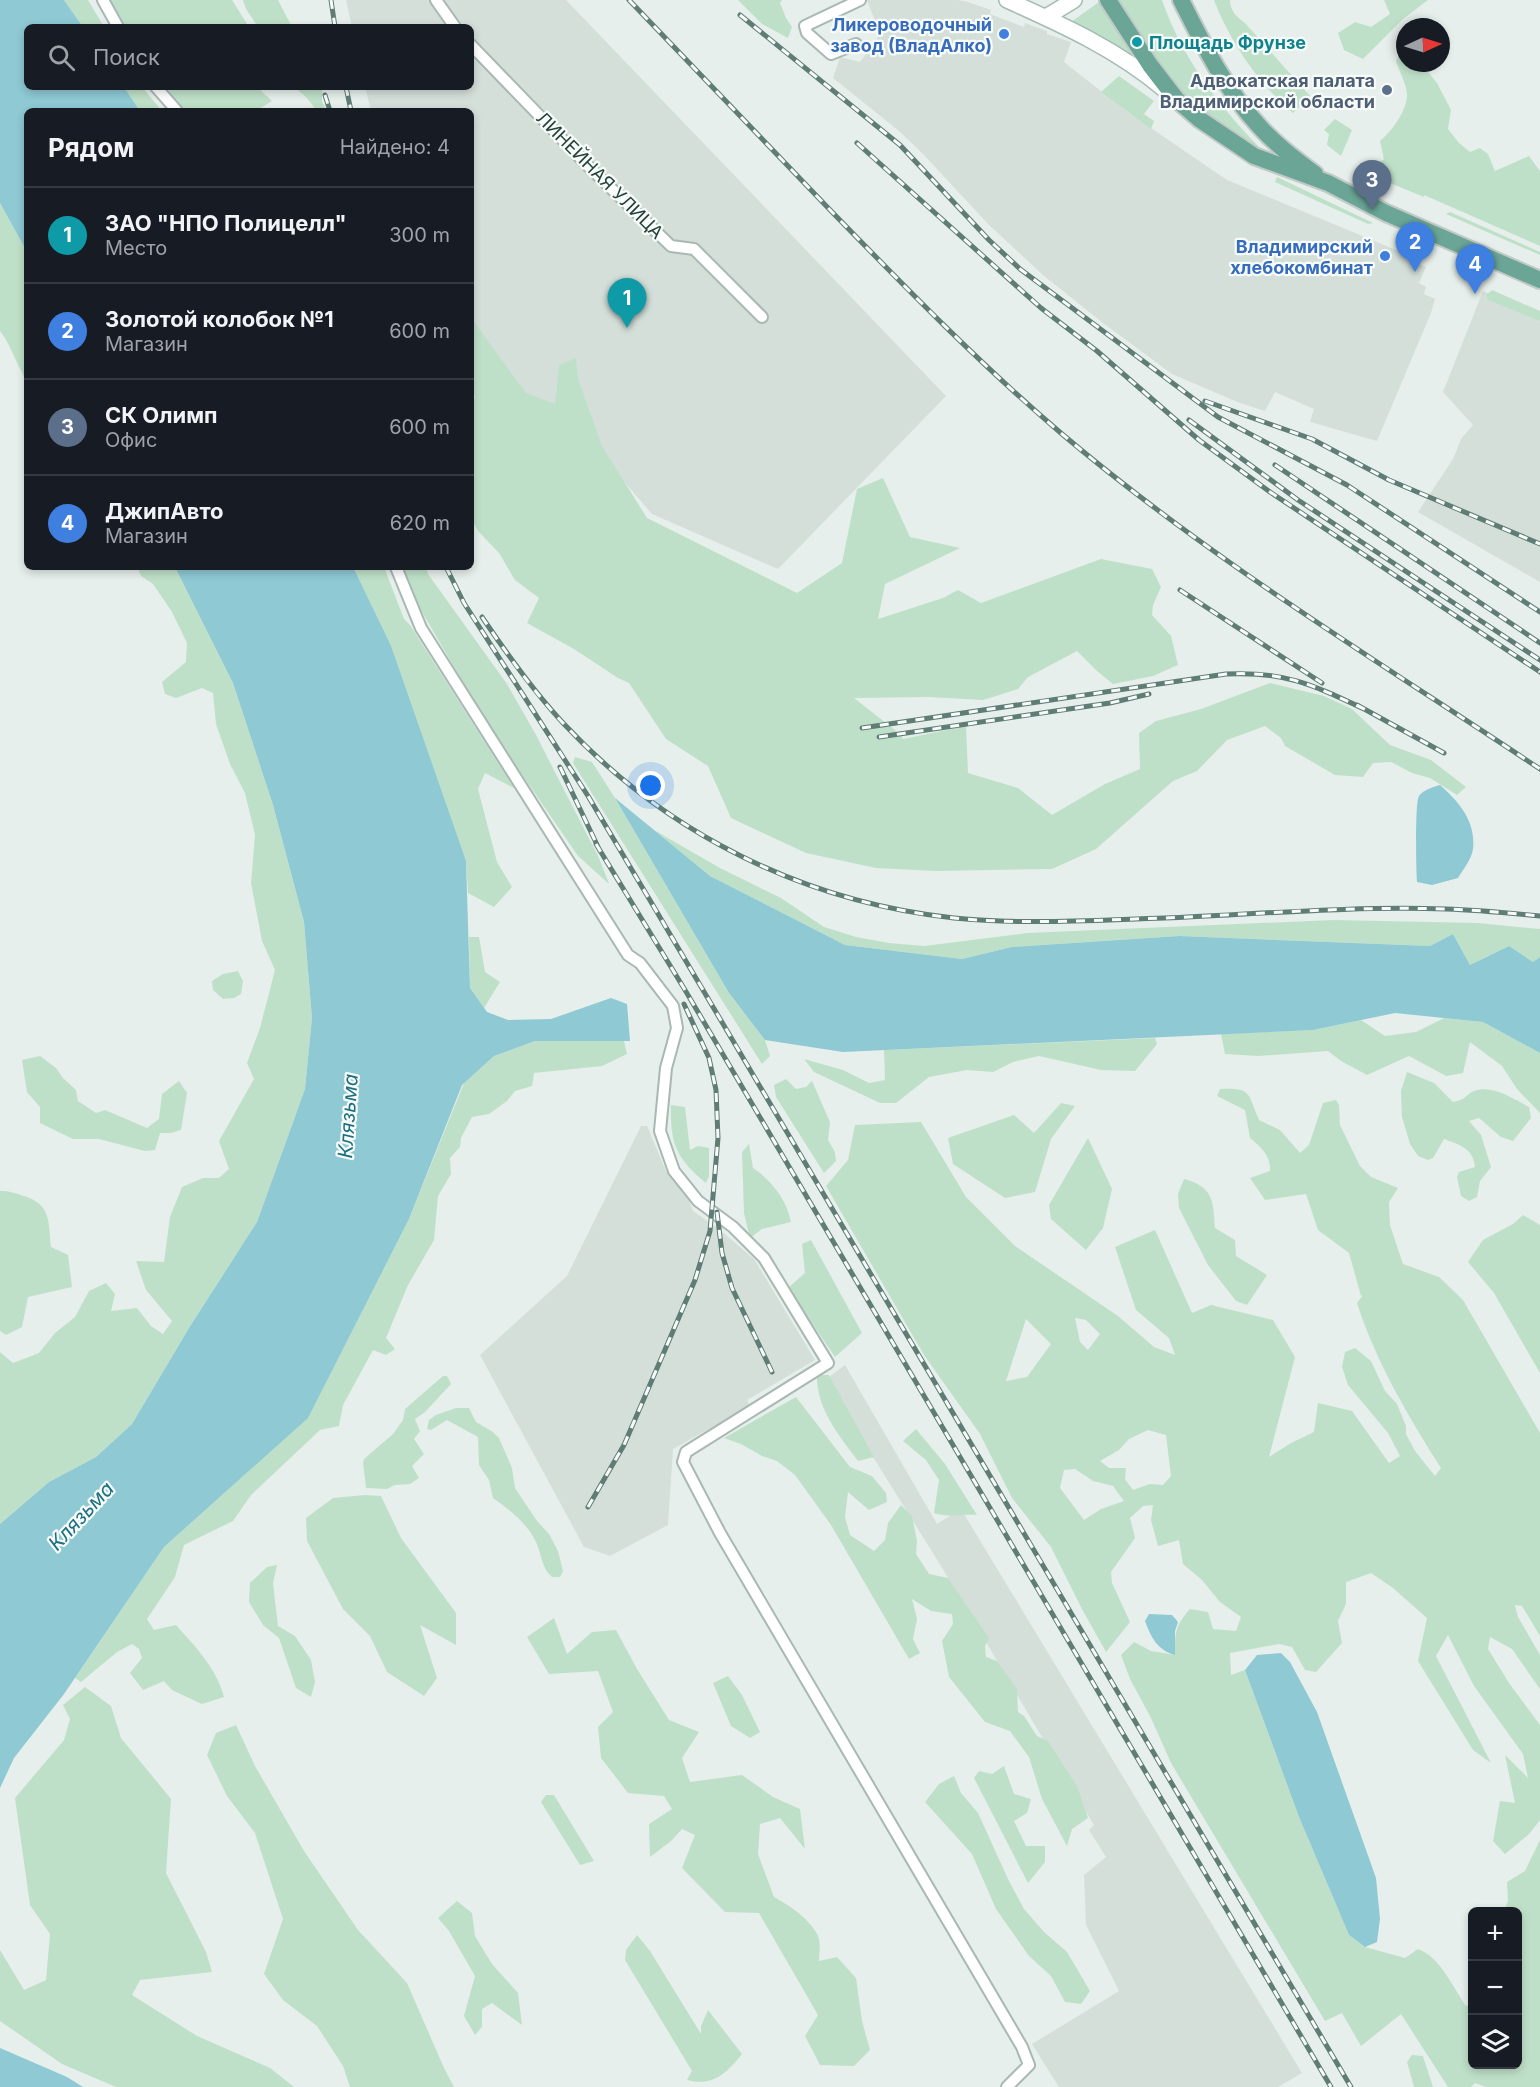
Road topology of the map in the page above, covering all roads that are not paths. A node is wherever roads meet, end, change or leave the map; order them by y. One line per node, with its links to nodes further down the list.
1 (103, 0): 9 (street)
2 (436, 0): 10 (street)
3 (860, 0): 11 (street)
4 (1007, 0): 8 (main road)
5 (1074, 0): 8 (main road)
6 (1108, 0): 14 (main road)
7 (1181, 0): 16 (main road)
8 (1046, 17): 14 (main road)
9 (116, 24)
10 (453, 24)
11 (856, 44)
12 (474, 48): 18 (street, ЛИНЕЙНАЯ УЛИЦА)
13 (159, 90): 15 (street)
14 (1177, 100): 16 (main road)
15 (174, 108)
16 (1328, 183): 17 (main road)
17 (1540, 280)
18 (762, 317)
19 (397, 570): 20 (street)
20 (1007, 2087)

